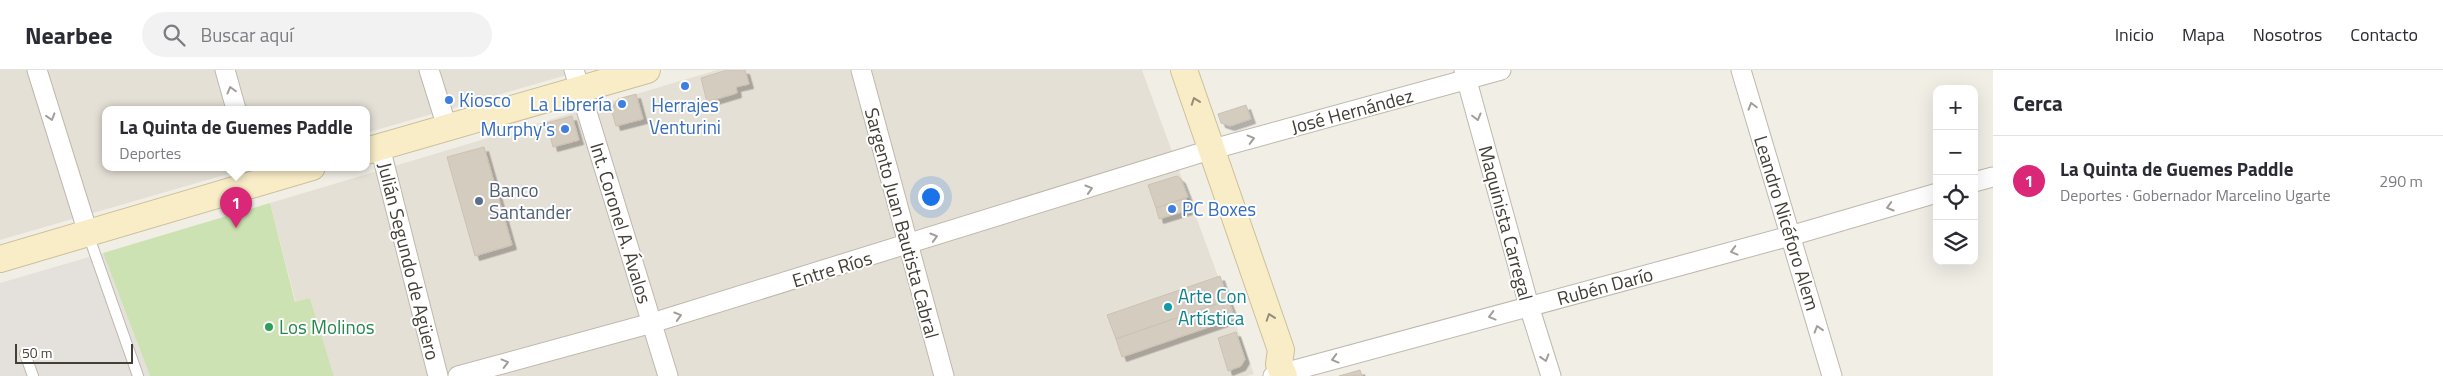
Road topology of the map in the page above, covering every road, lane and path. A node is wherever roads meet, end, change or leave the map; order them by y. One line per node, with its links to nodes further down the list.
1 (36, 70): 21 (street, one-way to 21)
2 (225, 70): 12 (street, one-way to 2)
3 (429, 70): 13 (street)
4 (647, 70): 11 (street)
5 (861, 70): 23 (street, Sargento Juan Bautista Cabral)
6 (1165, 70): 15 (street)
7 (1184, 70): 15 (street, one-way to 7)
8 (1501, 70): 10 (street, José Hernández)
9 (1742, 70): 22 (street, Leandro Nicéforo Alem, one-way to 9)
10 (1466, 75): 15 (street, José Hernández, one-way to 10); 25 (street, Maquinista Carregal, one-way to 25)
11 (576, 80): 13 (street); 26 (street, Int. Coronel A. Ávalos)
12 (235, 106)
13 (447, 127): 14 (street)
14 (373, 149): 31 (street, Julián Segundo de Agüero)
15 (1204, 152): 23 (street, Entre Ríos, one-way to 15); 28 (street)
16 (283, 171): 17 (street)
17 (254, 175): 21 (street)
18 (1993, 176): 19 (street)
19 (1978, 181)
20 (1933, 194): 22 (street, Rubén Darío, one-way to 22)
21 (88, 233): 24 (street); 30 (lane)
22 (1790, 236): 25 (street, Rubén Darío, one-way to 25); 36 (street, Leandro Nicéforo Alem, one-way to 22)
23 (908, 246): 26 (street, Entre Ríos, one-way to 23); 34 (street, Sargento Juan Bautista Cabral)
24 (0, 259)
25 (1529, 306): 28 (street, Rubén Darío, one-way to 28); 35 (street, Maquinista Carregal, one-way to 35)
26 (652, 323): 32 (street, Entre Ríos, one-way to 26); 33 (street, Int. Coronel A. Ávalos)
27 (25, 354): 29 (lane)
28 (1280, 372)
29 (33, 376)
30 (138, 376)
31 (438, 376)
32 (458, 376)
33 (668, 376)
34 (944, 376)
35 (1551, 376)
36 (1832, 376)

